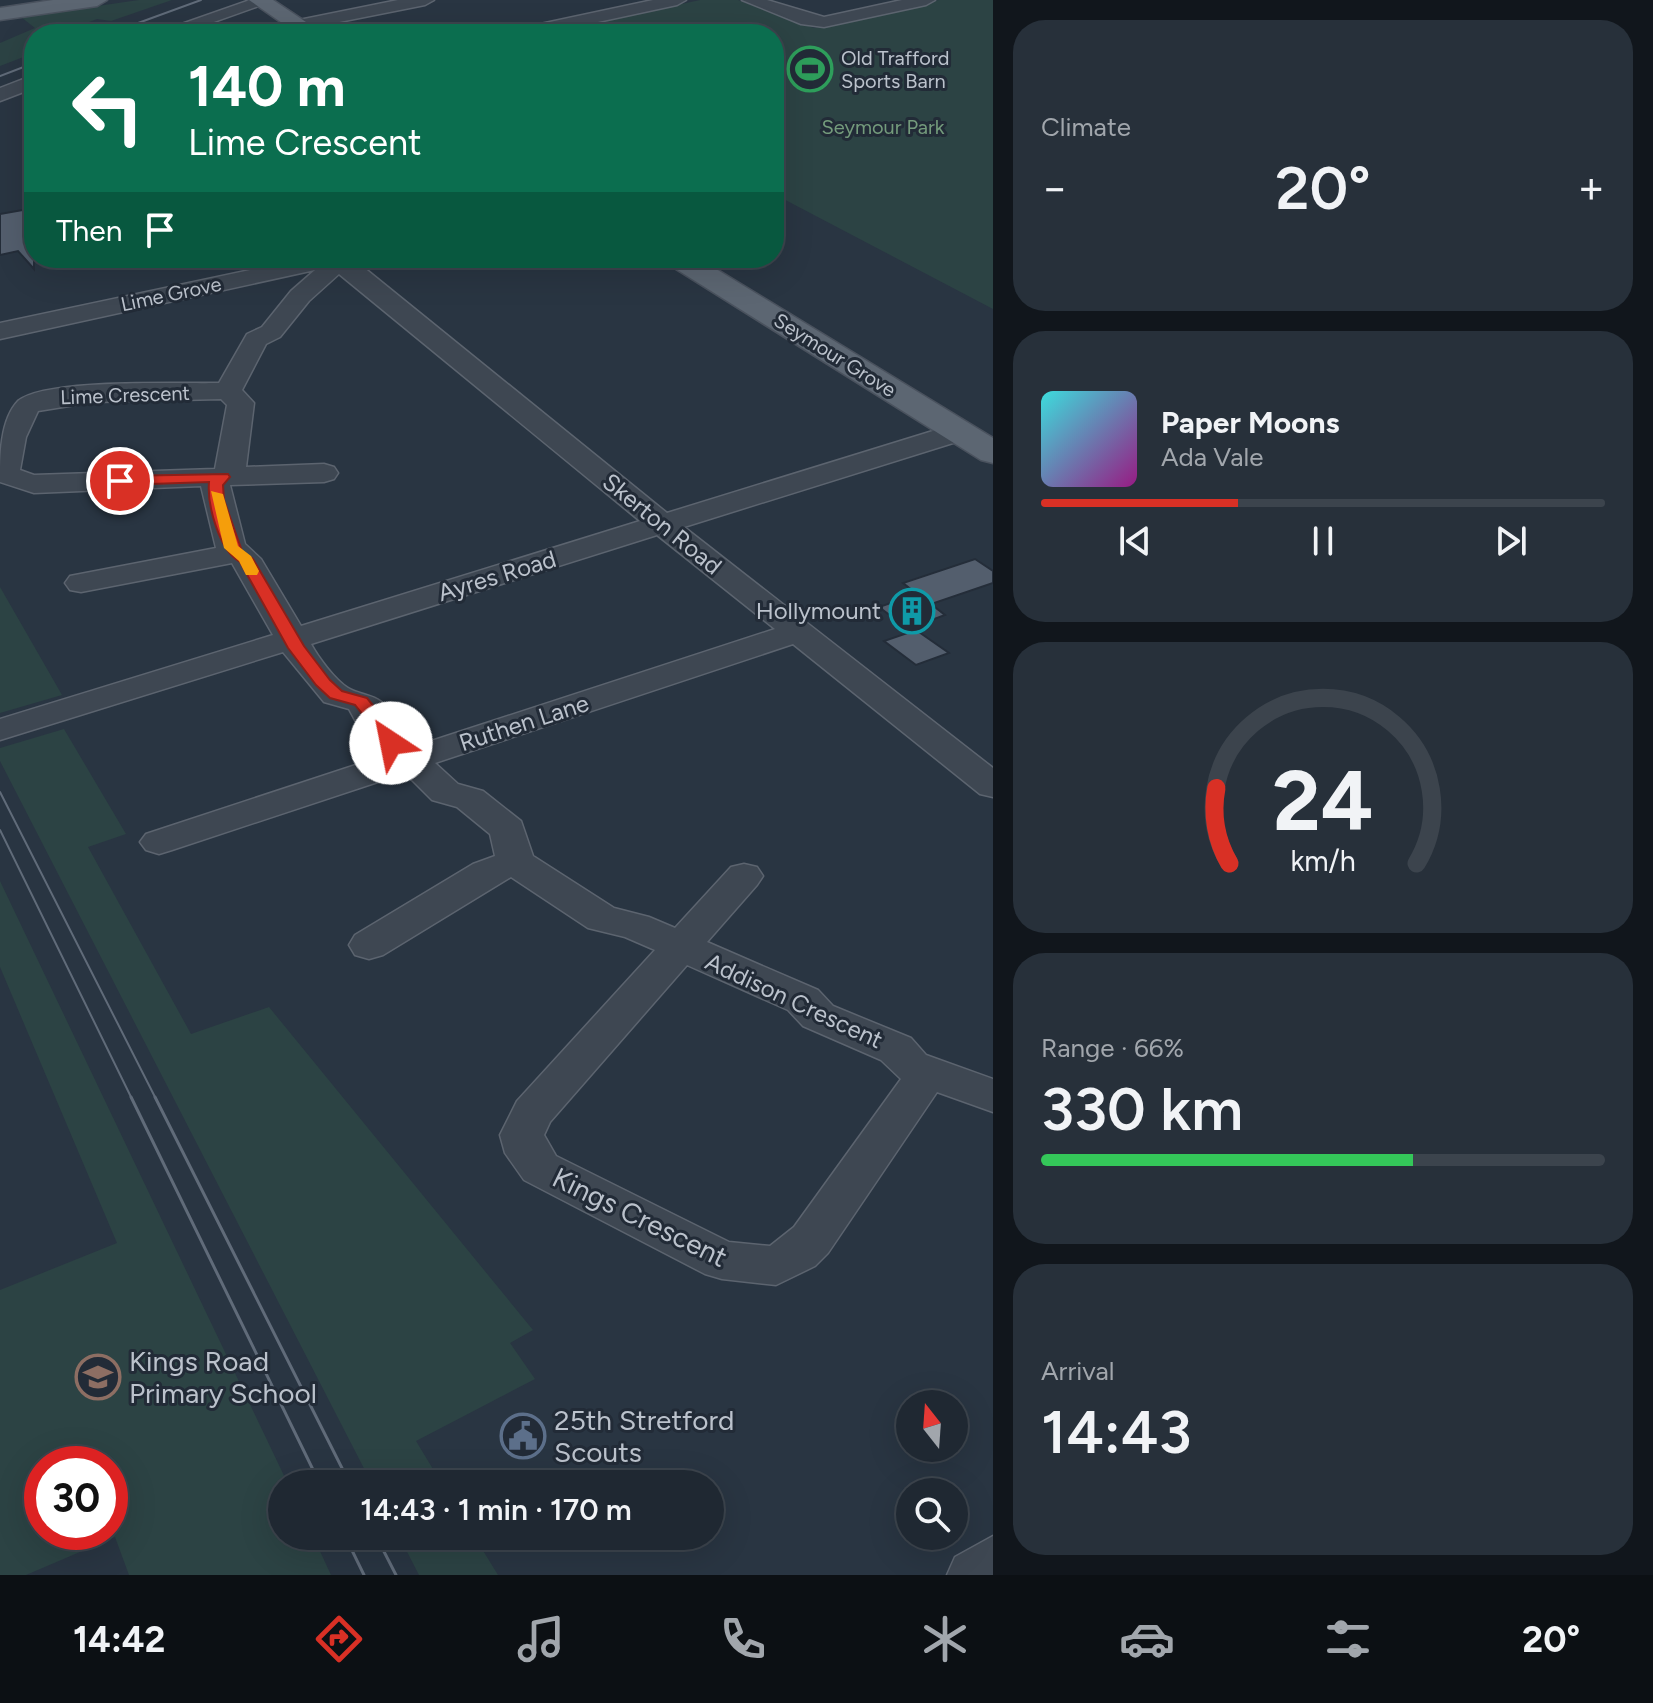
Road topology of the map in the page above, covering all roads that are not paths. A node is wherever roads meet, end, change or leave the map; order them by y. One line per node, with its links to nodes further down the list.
1 (97, 0): 7 (main road)
2 (425, 0): 10 (street)
3 (677, 0): 11 (street)
4 (751, 0): 5 (street)
5 (926, 0)
6 (260, 1): 8 (street); 9 (main road)
7 (0, 14)
8 (192, 24)
9 (296, 24)
10 (332, 24)
11 (564, 24)
12 (24, 85): 13 (street)
13 (0, 95)
14 (295, 268): 18 (street, Lime Grove)
15 (328, 268): 19 (street)
16 (348, 268): 25 (street, Skerton Road)
17 (694, 268): 21 (main road, Seymour Grove)
18 (0, 331)
19 (228, 391): 24 (street); 24 (street, Lime Crescent)
20 (993, 421): 21 (main road, Ayres Road)
21 (959, 432): 22 (main road, Seymour Grove); 25 (street, Ayres Road)
22 (993, 453)
23 (324, 473): 24 (street)
24 (223, 477): 26 (street)
25 (663, 525): 28 (street, Skerton Road); 29 (street, Ayres Road)
26 (235, 553): 27 (street); 29 (street)
27 (81, 583)
28 (798, 632): 31 (street, Ruthen Lane); 32 (street, Skerton Road)
29 (292, 639): 30 (street, Ayres Road); 31 (street)
30 (16, 725)
31 (410, 760): 33 (street, Ruthen Lane); 34 (street)
32 (993, 786)
33 (159, 842)
34 (515, 862): 36 (street); 37 (street, Addison Crescent)
35 (744, 876): 37 (street, Addison Crescent)
36 (369, 945)
37 (679, 948): 38 (street, Addison Crescent); 38 (street, Kings Crescent)
38 (928, 1073): 39 (street, Addison Crescent)
39 (993, 1096)
40 (993, 1562): 41 (street)
41 (974, 1575)

